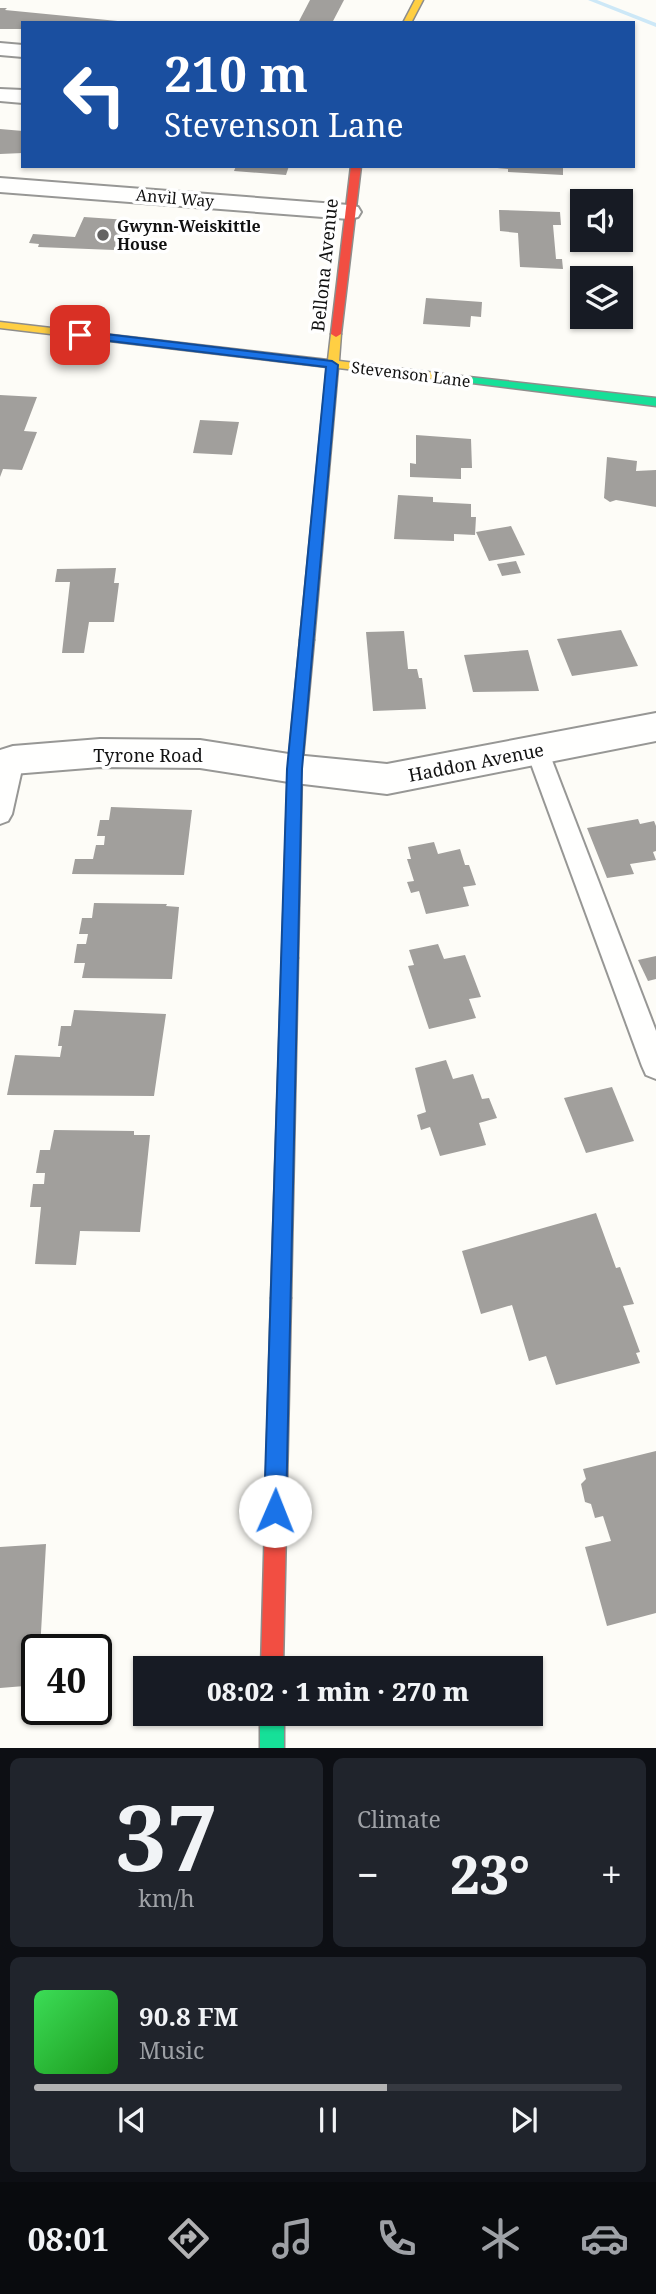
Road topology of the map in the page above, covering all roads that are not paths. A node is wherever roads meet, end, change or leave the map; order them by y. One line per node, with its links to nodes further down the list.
1 (419, 0): 2 (street)
2 (408, 21)
3 (0, 49): 4 (street)
4 (21, 51)
5 (0, 95): 6 (street)
6 (21, 97)
7 (356, 168): 9 (street, Bellona Avenue)
8 (0, 185): 9 (street, Anvil Way)
9 (349, 212): 11 (street, Bellona Avenue)
10 (0, 325): 11 (street, Stevenson Lane)
11 (332, 365): 12 (street, Stevenson Lane); 16 (street, Bellona Avenue)
12 (656, 402)
13 (656, 727): 14 (street, Haddon Avenue)
14 (537, 750): 16 (street, Haddon Avenue); 18 (lane)
15 (7, 762): 16 (street, Tyrone Road); 17 (lane)
16 (295, 769): 19 (street, Bellona Avenue)
17 (0, 814)
18 (656, 1066)
19 (272, 1656)
20 (272, 1726): 21 (street)
21 (272, 1748)

